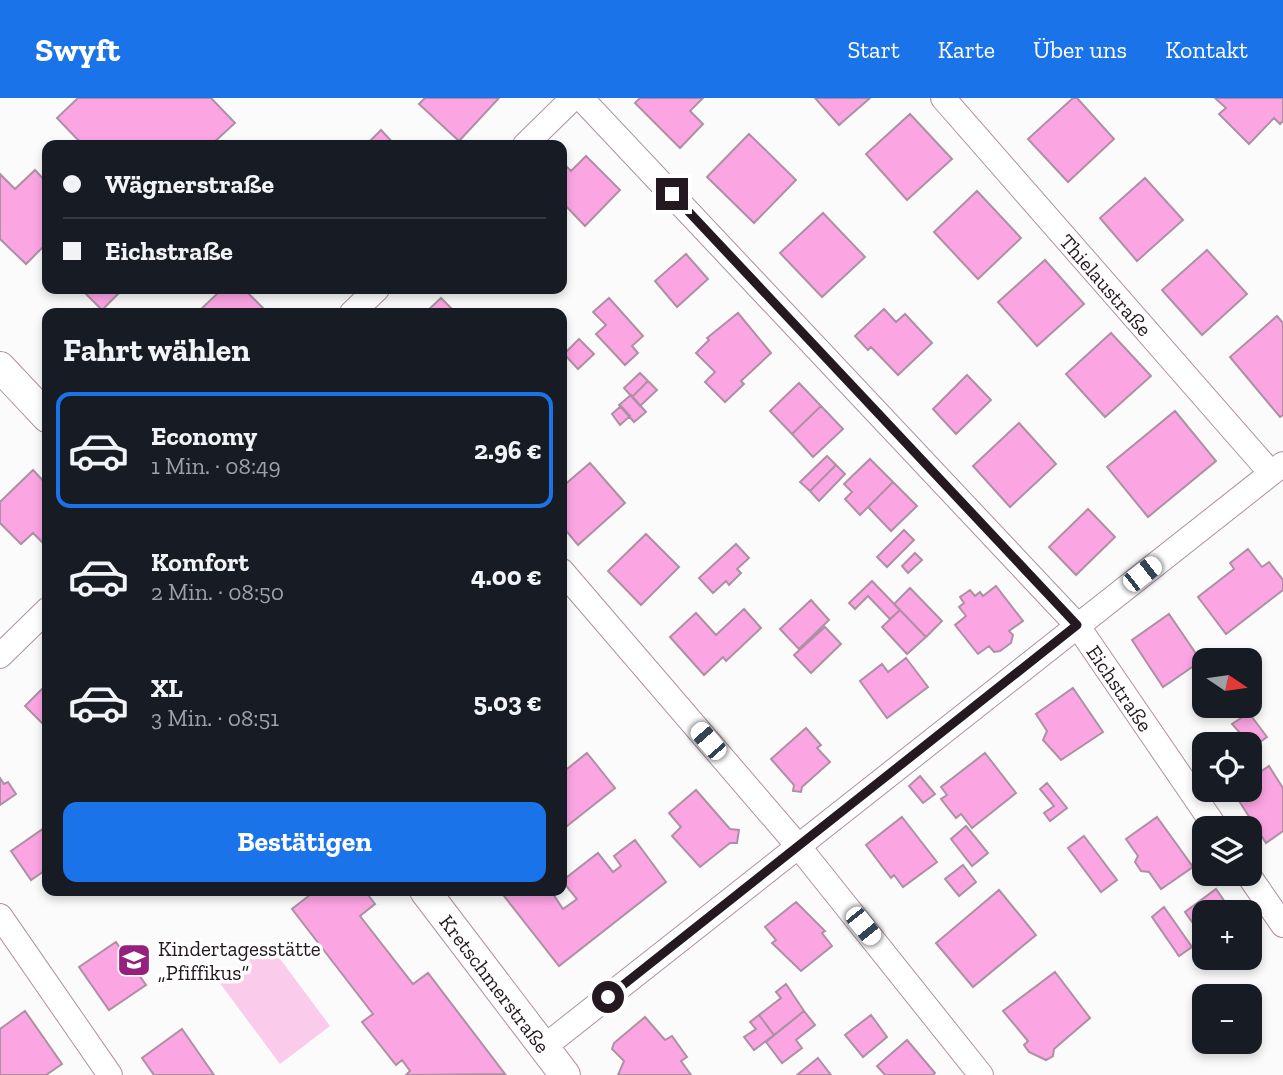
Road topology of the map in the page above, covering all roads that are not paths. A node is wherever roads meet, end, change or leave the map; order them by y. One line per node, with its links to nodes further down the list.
1 (573, 98): 4 (street)
2 (582, 98): 12 (street, Eichstraße)
3 (943, 98): 9 (street, Thielaustraße)
4 (530, 140)
5 (372, 294): 6 (street)
6 (357, 308)
7 (0, 367): 8 (street)
8 (42, 412)
9 (1277, 468): 12 (street)
10 (567, 577): 15 (street)
11 (42, 615): 13 (street)
12 (1077, 625): 14 (street, Eichstraße); 15 (street)
13 (0, 656)
14 (1208, 816)
15 (799, 847): 20 (street); 23 (street)
16 (1256, 886): 19 (street)
17 (429, 896): 20 (street, Kretschmerstraße)
18 (0, 916): 21 (street)
19 (1283, 925)
20 (544, 1047): 22 (street, Kretschmerstraße)
21 (110, 1075)
22 (565, 1075)
23 (981, 1075)

